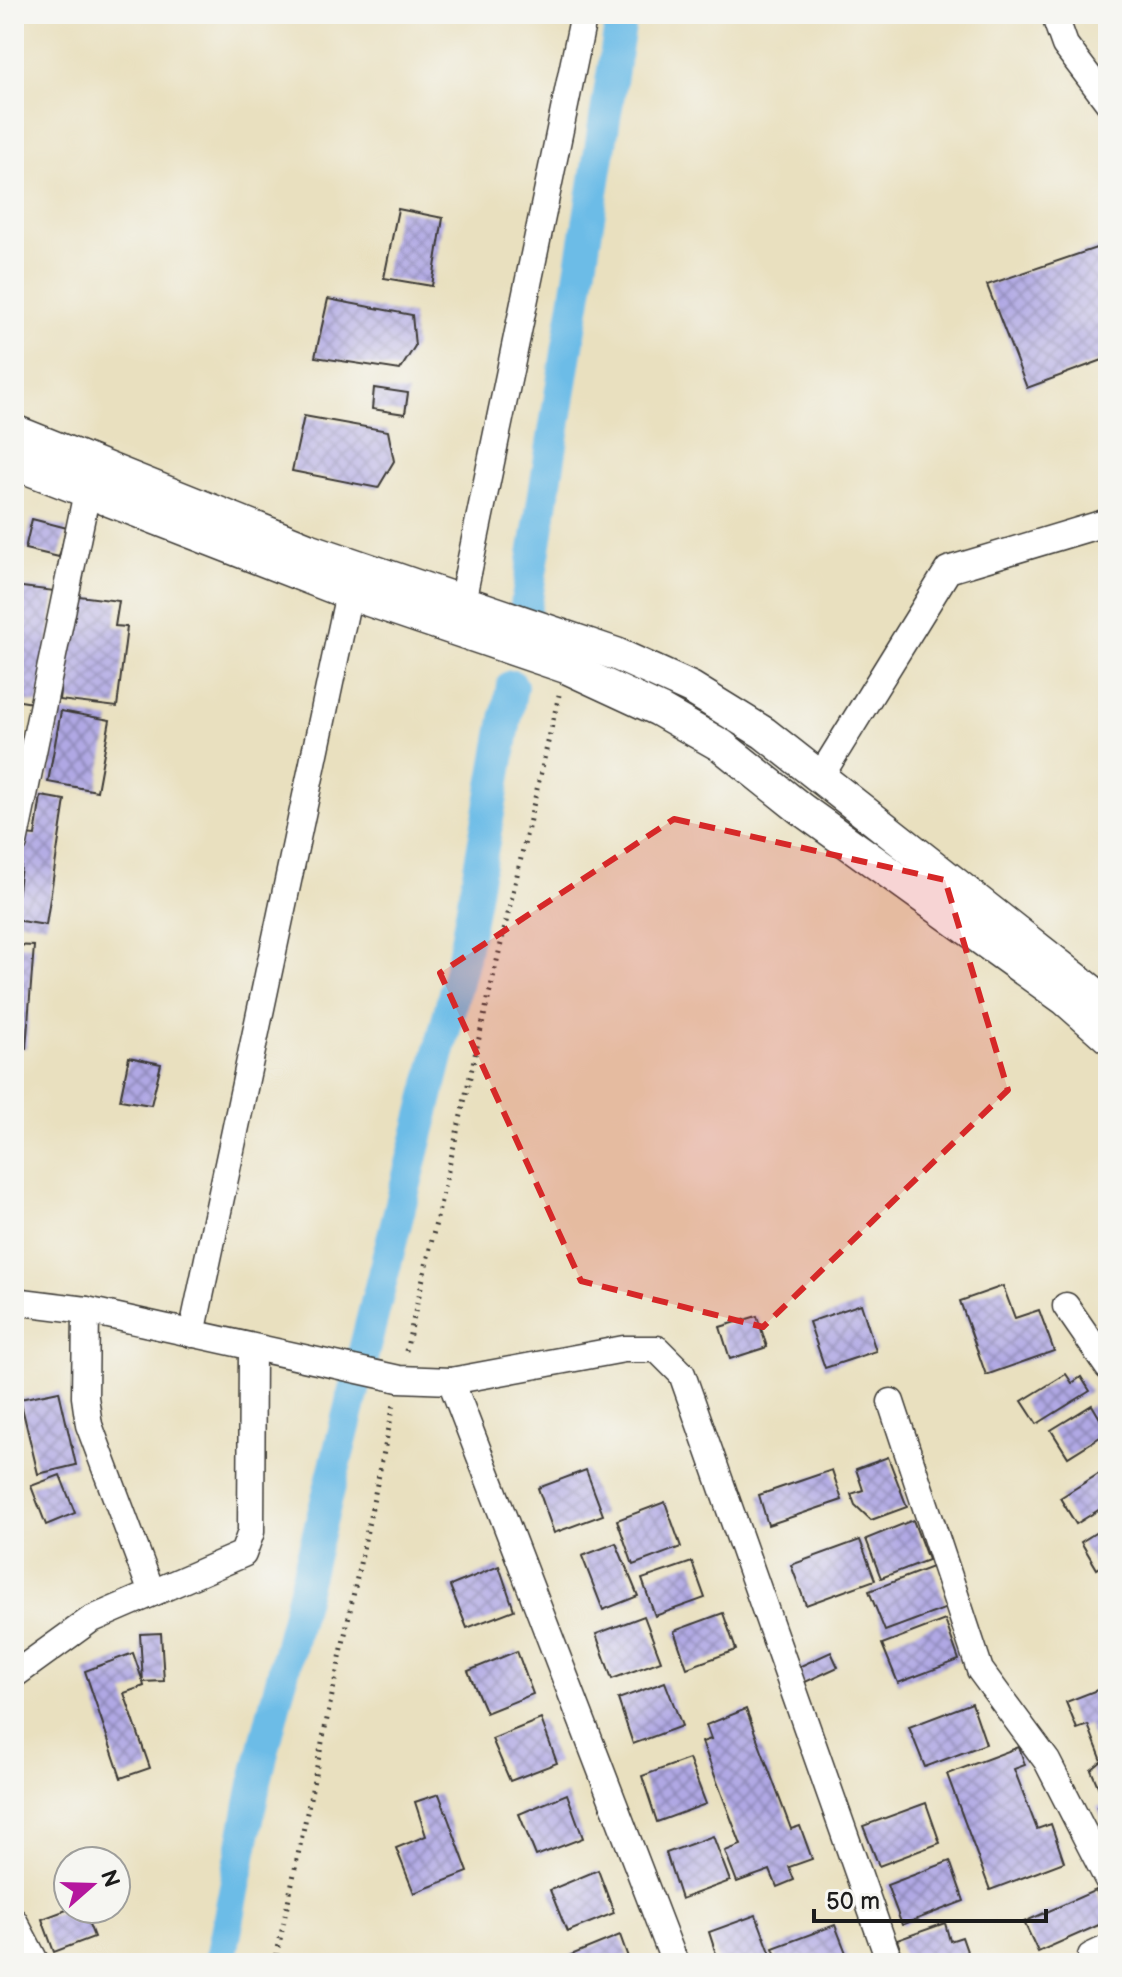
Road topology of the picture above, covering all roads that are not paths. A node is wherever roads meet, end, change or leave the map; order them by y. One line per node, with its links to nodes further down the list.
1 (584, 14): 9 (street)
2 (1054, 14): 3 (street)
3 (1108, 102)
4 (14, 431): 8 (street)
5 (14, 463): 6 (street)
6 (87, 492): 8 (street); 12 (street)
7 (1108, 522): 11 (street)
8 (352, 579): 9 (street); 19 (street)
9 (474, 620): 10 (street)
10 (555, 653): 11 (street); 13 (street)
11 (820, 777): 13 (street)
12 (14, 843)
13 (1070, 989): 14 (street); 15 (street)
14 (1108, 1004)
15 (1108, 1037)
16 (14, 1301): 18 (street)
17 (1066, 1306): 21 (street)
18 (86, 1310): 19 (street); 24 (street)
19 (192, 1334): 20 (street)
20 (252, 1348): 22 (street); 24 (street)
21 (1108, 1367)
22 (451, 1381): 30 (street); 31 (street)
23 (891, 1402): 26 (street)
24 (152, 1593): 25 (street)
25 (14, 1675)
26 (1108, 1880)
27 (14, 1921): 29 (street)
28 (1108, 1948): 32 (street)
29 (36, 1963)
30 (675, 1963)
31 (890, 1963)
32 (1092, 1963)

